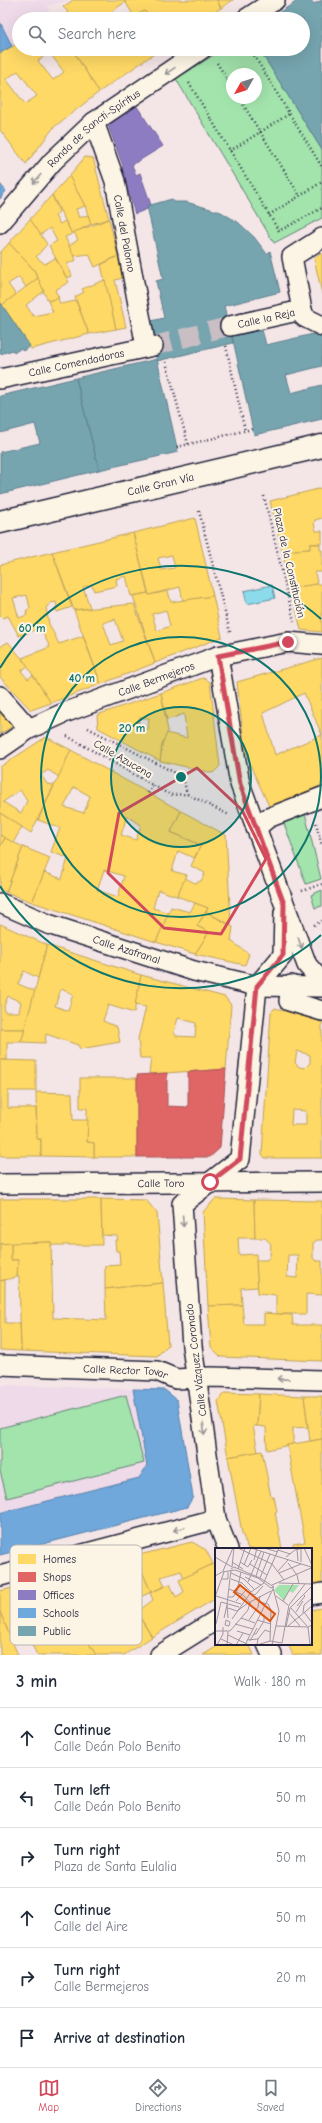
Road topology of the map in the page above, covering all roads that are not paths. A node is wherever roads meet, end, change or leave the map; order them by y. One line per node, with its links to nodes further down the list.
1 (275, 0): 2 (street)
2 (257, 12)
3 (192, 56): 4 (street, Ronda de Sancti-Spíritus, one-way to 4)
4 (94, 122): 5 (street, Ronda de Sancti-Spíritus, one-way to 5); 10 (street, Calle del Palomo)
5 (0, 223)
6 (316, 242): 7 (street, Calle la Reja)
7 (302, 310): 8 (street, Calle la Reja); 9 (street, Calle la Reja)
8 (322, 326)
9 (228, 335)
10 (155, 351): 11 (street, Calle Comendadoras)
11 (0, 379)
12 (322, 446): 13 (main road, Calle Gran Vía)
13 (0, 522)
14 (322, 645): 15 (street, Calle Bermejeros)
15 (218, 656): 17 (street, Calle Bermejeros); 20 (street)
16 (0, 696): 17 (street)
17 (29, 729): 18 (street, Calle Bermejeros)
18 (0, 749)
19 (322, 797): 20 (street)
20 (256, 828): 22 (street)
21 (0, 903): 25 (street, Calle Azafranal)
22 (284, 904): 23 (street, one-way to 23); 25 (street)
23 (322, 982)
24 (291, 985): 25 (street, Calle Azafranal); 26 (street, Calle Azafranal); 27 (street)
25 (257, 986): 28 (street)
26 (322, 987)
27 (322, 1010)
28 (210, 1182): 29 (street, Calle Toro); 30 (street, Calle Toro); 32 (street, Calle Vázquez Coronado, one-way to 32)
29 (322, 1182)
30 (0, 1184)
31 (0, 1365): 32 (street, Calle Rector Tovar)
32 (196, 1377): 33 (street, Calle Rector Tovar, one-way to 32); 34 (street, Calle Vázquez Coronado, one-way to 34)
33 (322, 1380)
34 (216, 1519): 35 (street, one-way to 35); 36 (street, Calle Vázquez Coronado)
35 (117, 1545)
36 (228, 1548)
37 (10, 1573): 38 (street, one-way to 38)
38 (0, 1576)
39 (322, 1593): 40 (street)
40 (312, 1595)
41 (215, 1621): 43 (street)
42 (267, 1645): 44 (street)
43 (160, 1655)
44 (272, 1655)

